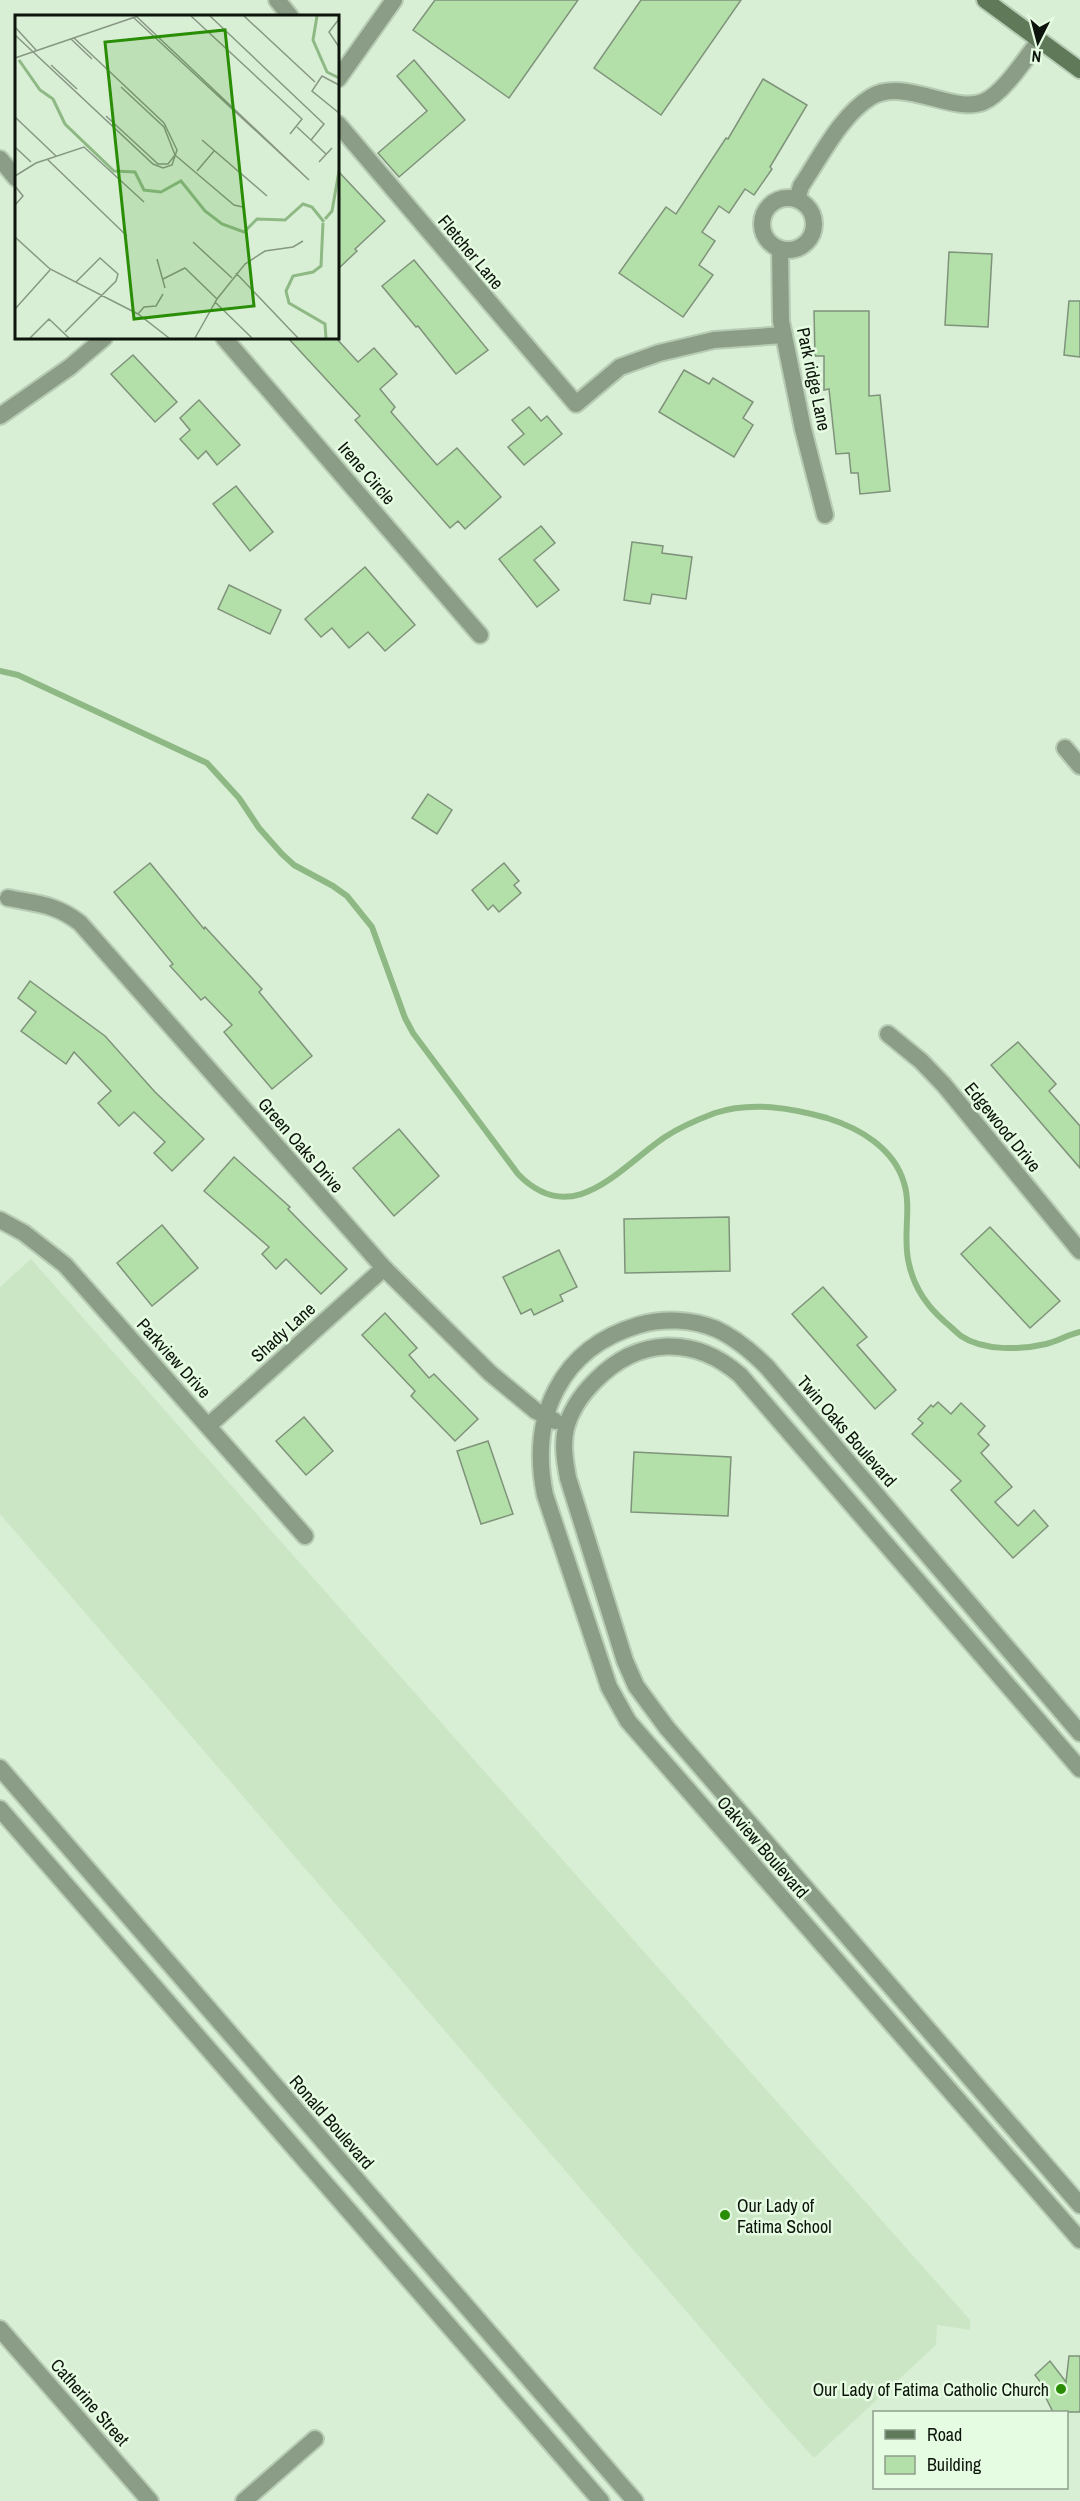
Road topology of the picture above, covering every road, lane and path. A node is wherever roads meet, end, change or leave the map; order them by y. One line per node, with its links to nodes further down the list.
1 (277, 0): 4 (street)
2 (394, 0): 7 (street)
3 (985, 0): 5 (main road)
4 (289, 15)
5 (1039, 41): 6 (main road); 11 (street)
6 (1080, 70)
7 (339, 76)
8 (339, 125): 13 (street, Fletcher Lane)
9 (0, 159): 10 (street)
10 (15, 177)
11 (797, 199): 12 (street); 12 (street)
12 (780, 249): 13 (street, Park ridge Lane)
13 (784, 335): 17 (street, Park ridge Lane)
14 (103, 339): 16 (street)
15 (225, 339): 18 (street, Irene Circle)
16 (0, 416)
17 (825, 515)
18 (480, 635)
19 (1065, 748): 20 (street)
20 (1080, 766)
21 (8, 898): 25 (street, Green Oaks Drive)
22 (888, 1034): 24 (street, Edgewood Drive)
23 (0, 1220): 27 (street, Parkview Drive)
24 (1080, 1251)
25 (384, 1268): 26 (street, Green Oaks Drive); 27 (street, Shady Lane)
26 (546, 1417): 28 (street, Green Oaks Drive); 30 (street, Twin Oaks Boulevard); 38 (street, Oakview Boulevard)
27 (208, 1425): 29 (street, Parkview Drive)
28 (566, 1426): 32 (street); 36 (street, Oakview Boulevard)
29 (305, 1536)
30 (1080, 1733)
31 (0, 1768): 34 (street, Ronald Boulevard)
32 (1080, 1769)
33 (0, 1809): 35 (street)
34 (196, 1995): 35 (street); 37 (street, Ronald Boulevard)
35 (176, 2012): 39 (street)
36 (1080, 2205)
37 (399, 2228): 39 (street); 42 (street, Ronald Boulevard)
38 (1080, 2240)
39 (379, 2245): 43 (street)
40 (0, 2329): 44 (street, Catherine Street)
41 (315, 2439): 45 (street)
42 (600, 2461): 43 (street); 47 (street, Ronald Boulevard)
43 (580, 2477): 46 (street)
44 (150, 2501)
45 (244, 2501)
46 (601, 2501)
47 (635, 2501)

